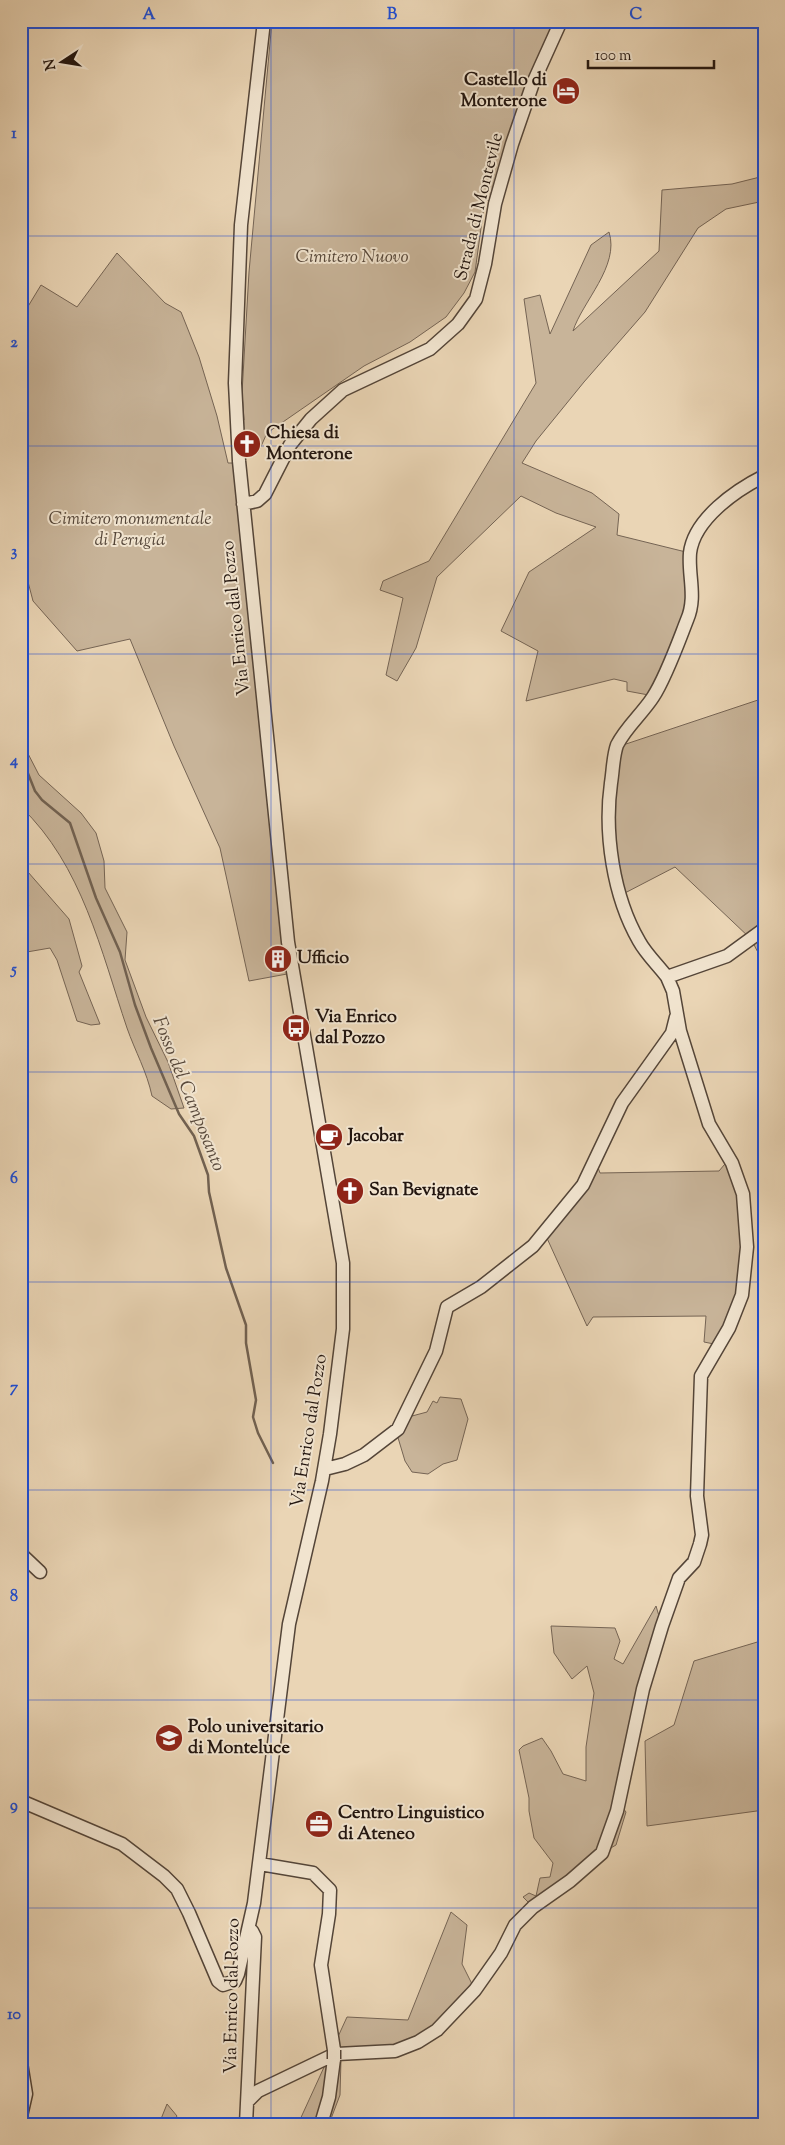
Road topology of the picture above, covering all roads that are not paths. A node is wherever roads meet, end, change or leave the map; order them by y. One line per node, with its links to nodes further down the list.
1 (264, 21): 4 (street, Via Enrico dal Pozzo)
2 (560, 21): 4 (street, Strada di Montevile)
3 (764, 476): 6 (street)
4 (243, 504): 8 (street, Via Enrico dal Pozzo)
5 (764, 929): 6 (street)
6 (667, 977): 7 (street)
7 (677, 1013): 8 (street); 14 (street)
8 (325, 1469): 12 (street, Via Enrico dal Pozzo)
9 (21, 1554): 10 (street)
10 (40, 1572)
11 (21, 1801): 13 (street)
12 (260, 1864): 13 (street, Via Enrico dal Pozzo); 14 (street)
13 (250, 1927): 16 (street, Via Enrico dal Pozzo)
14 (334, 2055): 16 (street); 19 (street)
15 (21, 2063): 17 (street)
16 (248, 2101): 18 (street, Via Enrico dal Pozzo)
17 (21, 2116)
18 (246, 2124)
19 (321, 2124)

